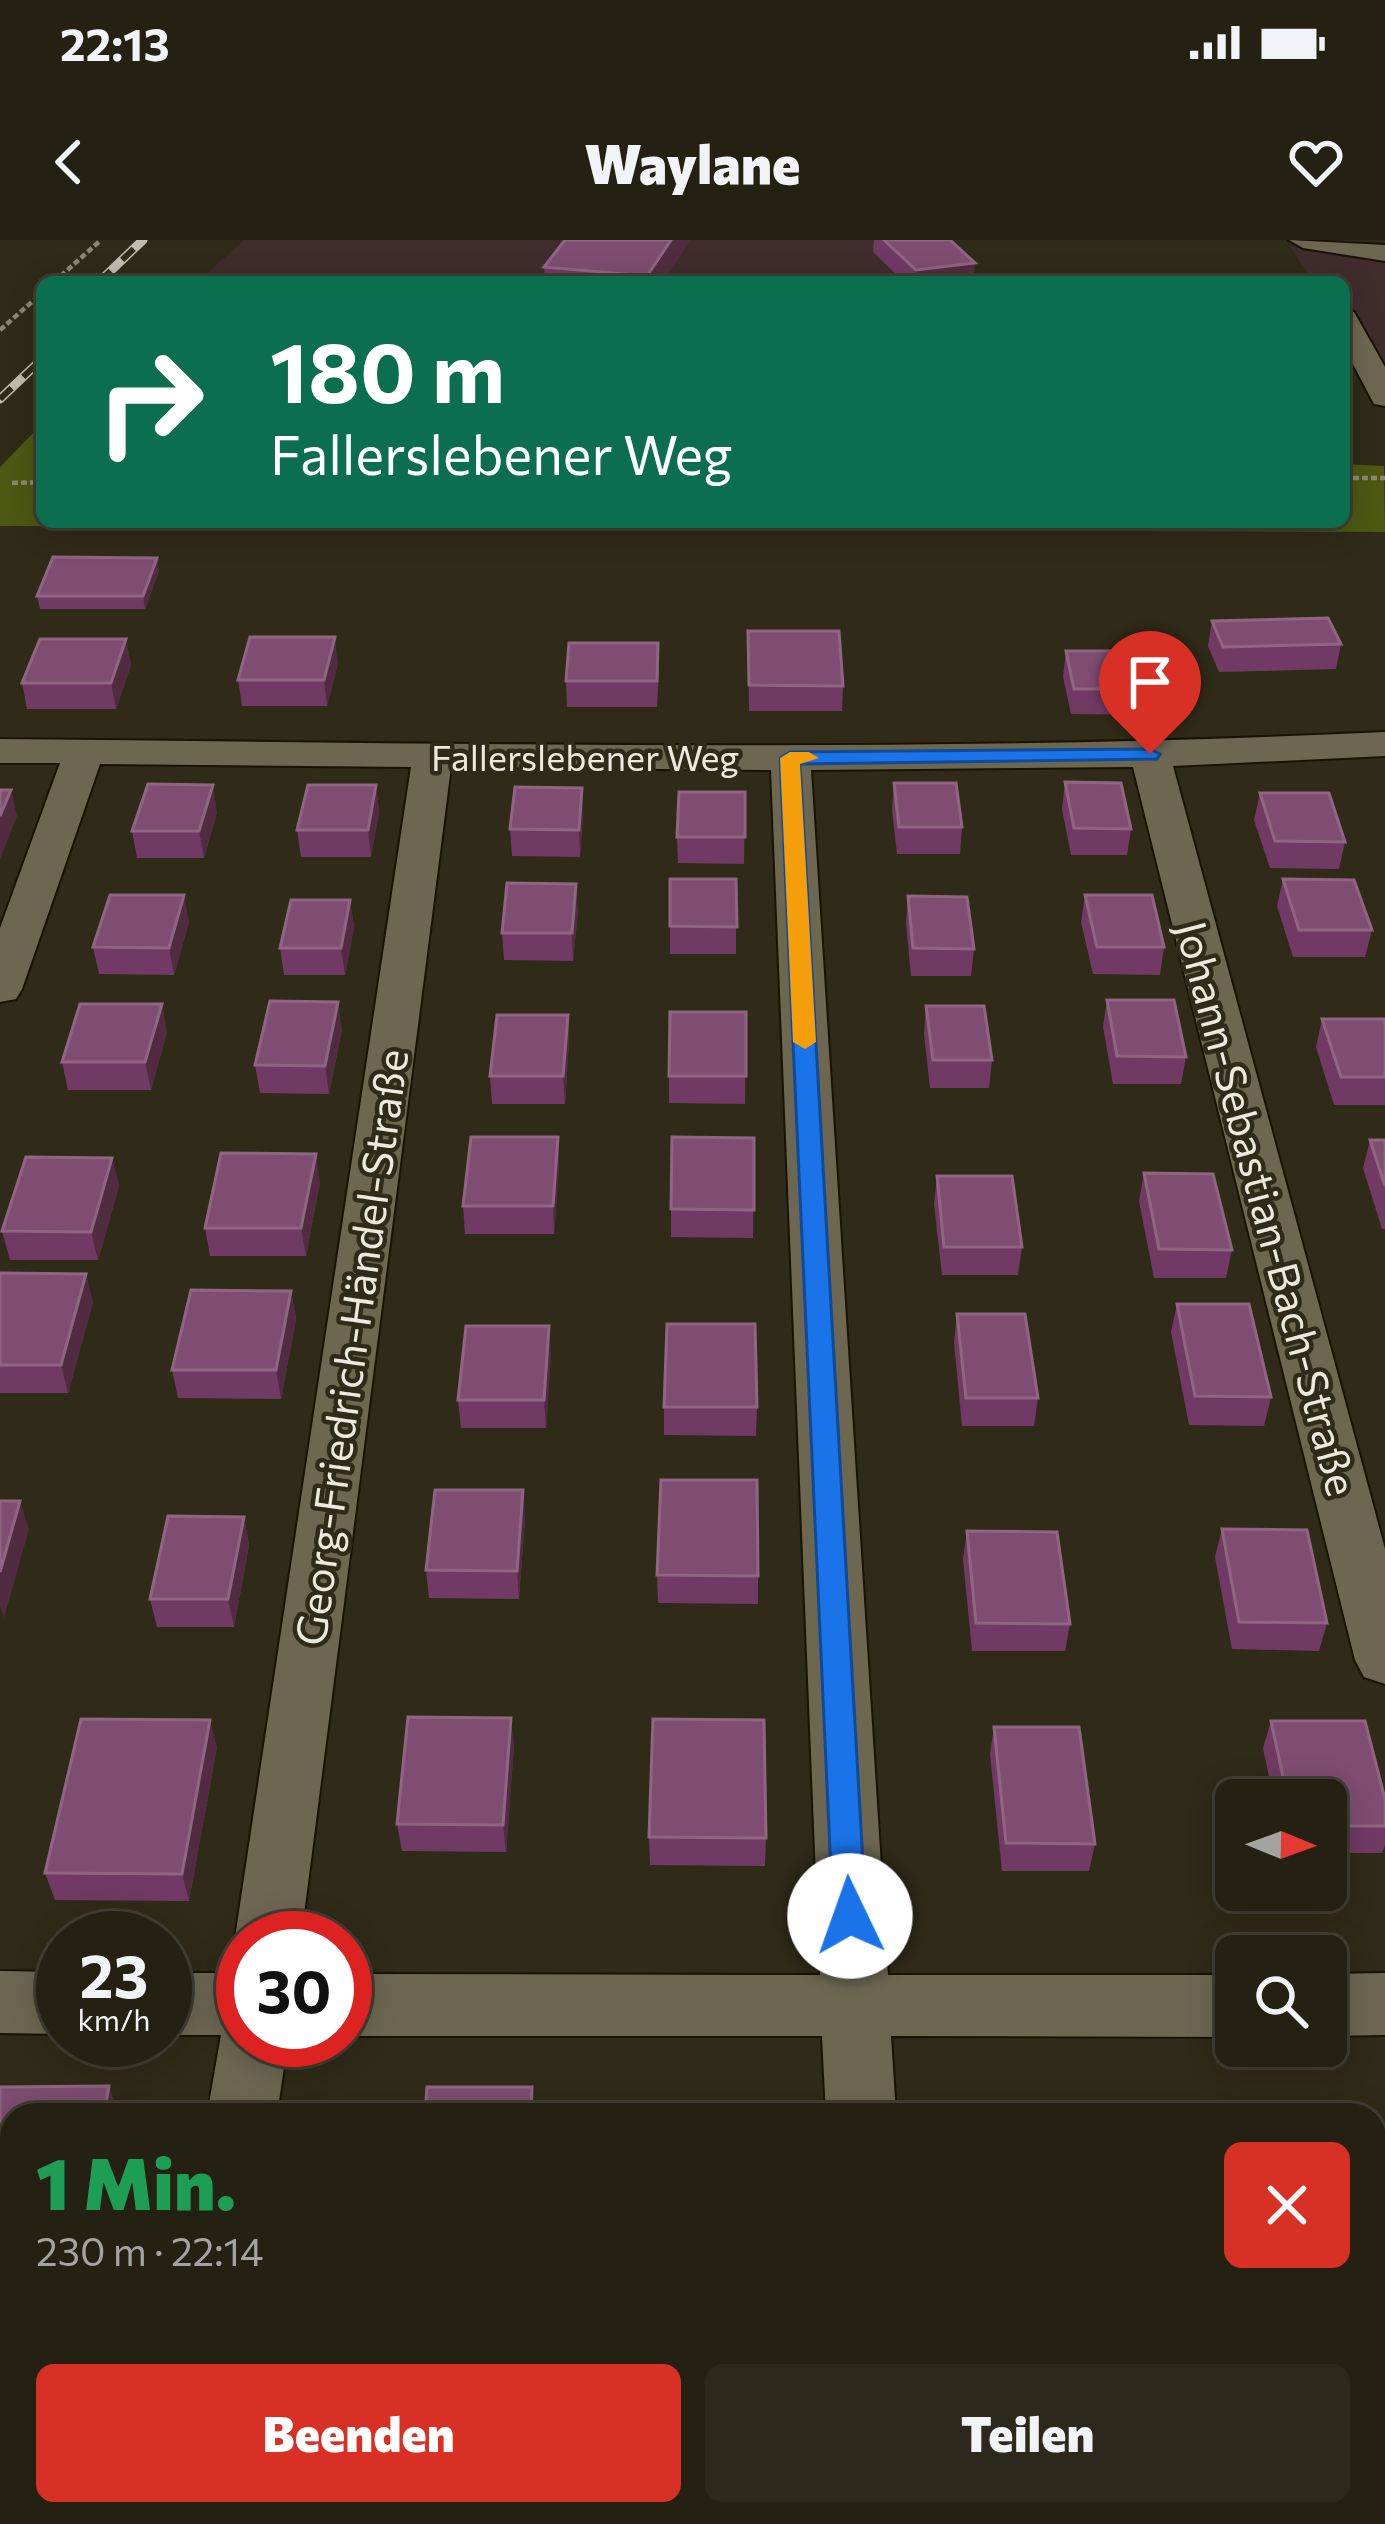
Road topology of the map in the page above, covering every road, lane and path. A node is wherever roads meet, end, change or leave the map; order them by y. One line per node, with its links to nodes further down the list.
1 (101, 240): 4 (path)
2 (1303, 240): 3 (street); 5 (street)
3 (1385, 253)
4 (61, 276)
5 (1322, 276)
6 (36, 298): 7 (path)
7 (0, 330)
8 (1350, 330): 9 (street)
9 (1385, 397)
10 (1350, 478): 11 (path)
11 (1385, 478)
12 (36, 482): 13 (path)
13 (12, 483)
14 (1385, 744): 17 (street, Fallerslebener Weg)
15 (0, 751): 16 (street, Fallerslebener Weg)
16 (83, 754): 18 (street, Fallerslebener Weg); 20 (street)
17 (1150, 754): 19 (street, Fallerslebener Weg); 21 (street, Johann-Sebastian-Bach-Straße)
18 (433, 755): 19 (street, Fallerslebener Weg); 22 (street, Georg-Friedrich-Händel-Straße)
19 (790, 758): 29 (street)
20 (0, 989)
21 (1385, 1660)
22 (272, 1911)
23 (0, 2002): 24 (street)
24 (36, 2003)
25 (1385, 2004): 27 (street)
26 (372, 2005): 29 (street)
27 (1347, 2005)
28 (1215, 2006): 29 (street)
29 (854, 2009): 32 (street)
30 (249, 2067): 31 (street)
31 (244, 2103)
32 (860, 2103)

